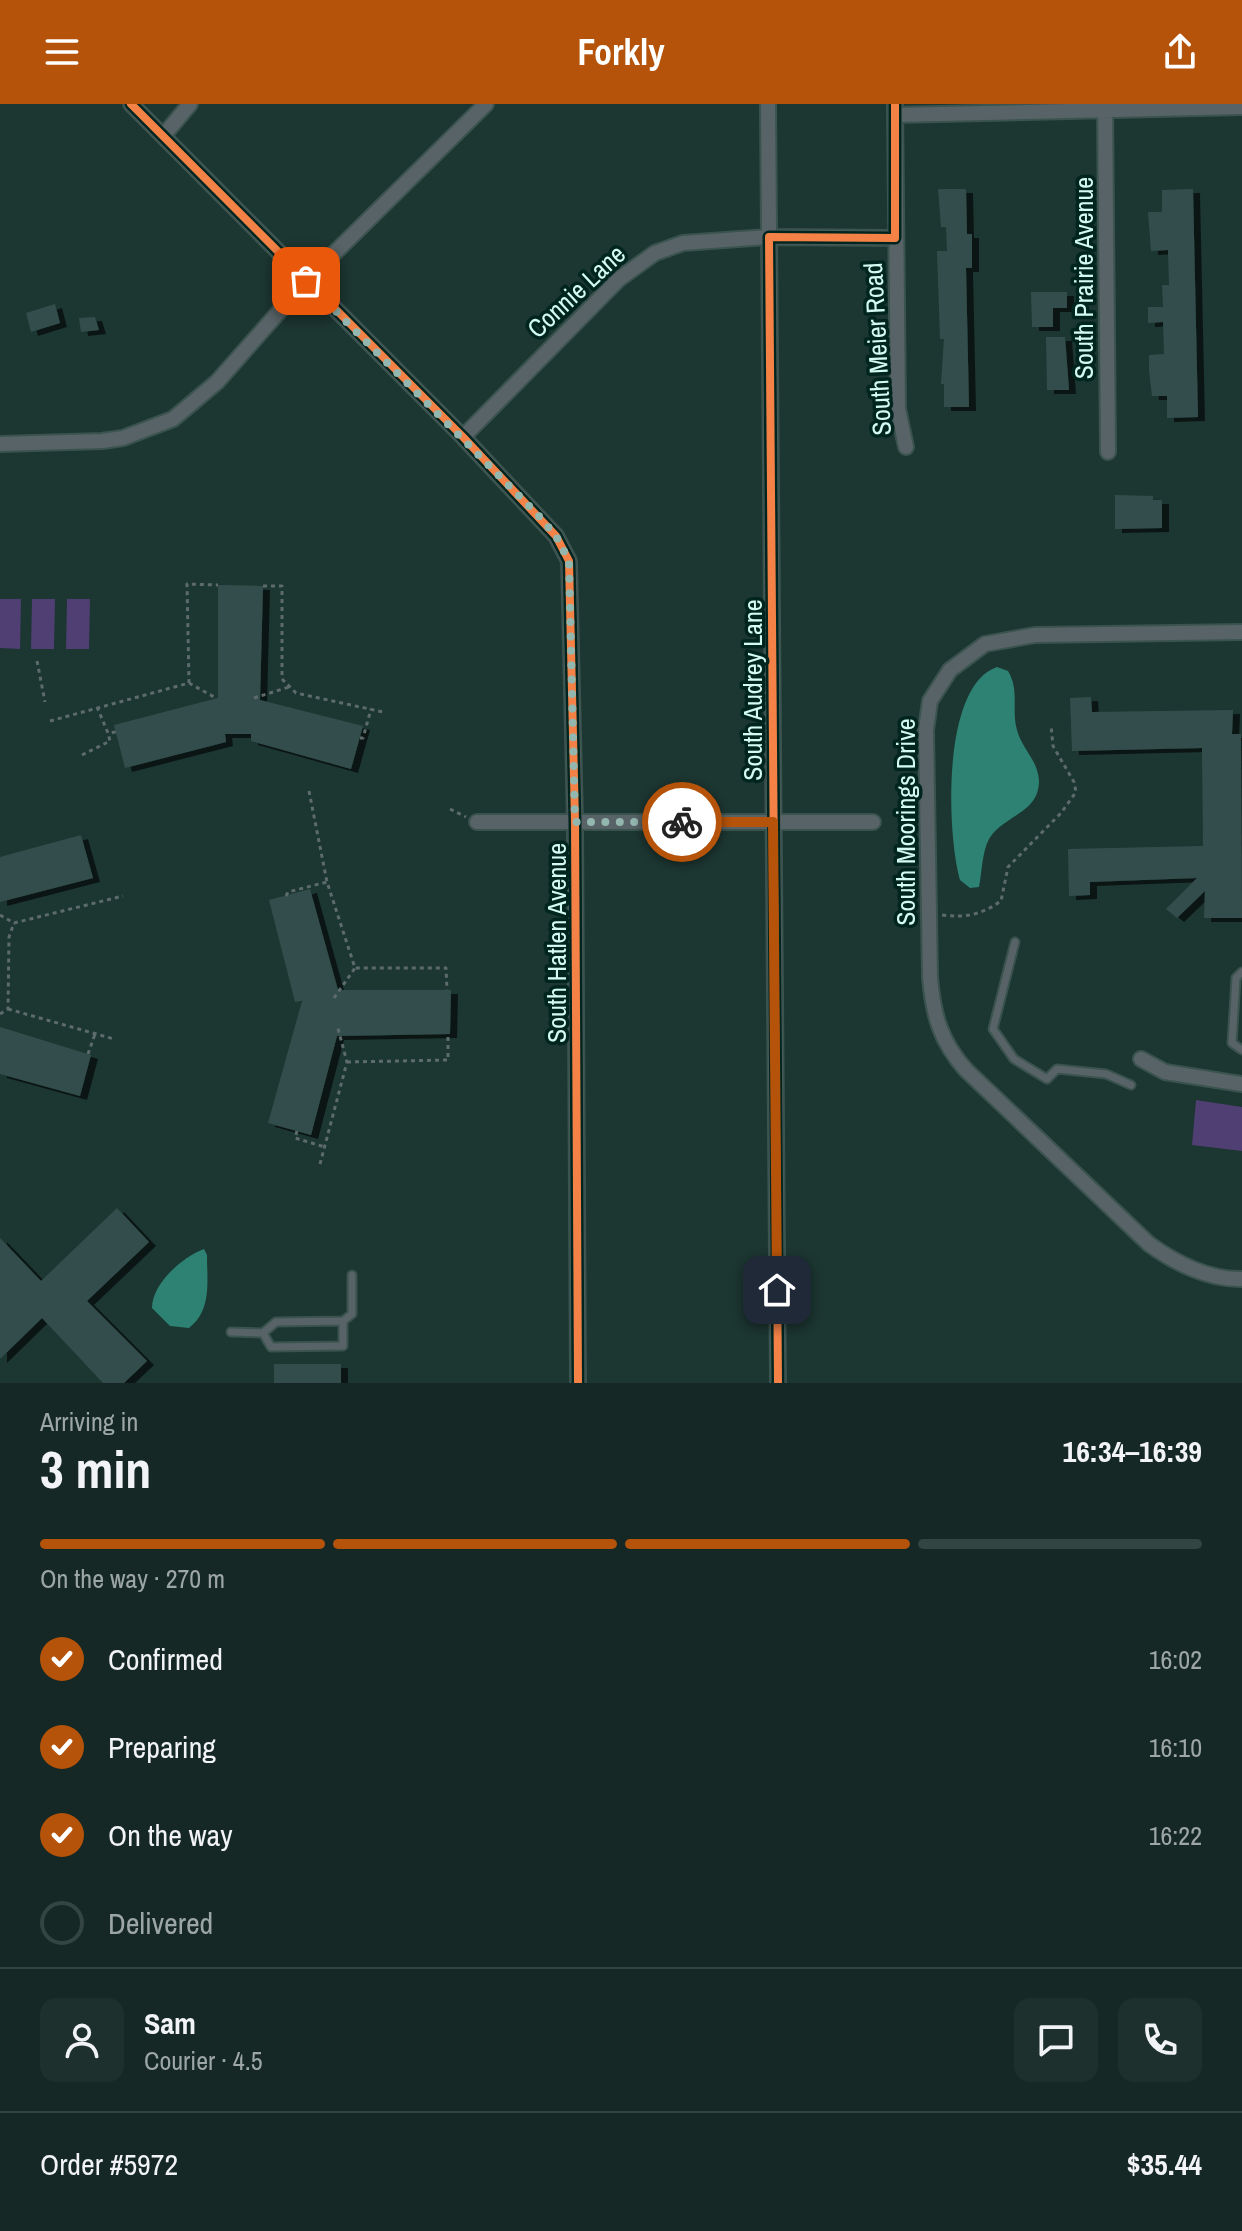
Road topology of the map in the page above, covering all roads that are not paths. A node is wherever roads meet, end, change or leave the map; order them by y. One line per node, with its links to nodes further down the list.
1 (131, 104): 8 (street, South Hatlen Avenue)
2 (190, 104): 8 (street)
3 (486, 104): 11 (street)
4 (768, 104): 9 (street, South Audrey Lane)
5 (1105, 107): 6 (street); 7 (street); 15 (street, South Prairie Avenue)
6 (1242, 107)
7 (895, 110): 10 (street, South Meier Road)
8 (164, 135): 11 (street, South Hatlen Avenue)
9 (769, 237): 10 (street, Connie Lane); 12 (street, Connie Lane); 19 (street, South Audrey Lane)
10 (895, 238): 14 (street, South Meier Road)
11 (306, 281): 12 (street, South Hatlen Avenue); 13 (street)
12 (463, 437): 18 (street, South Hatlen Avenue)
13 (0, 444)
14 (906, 447)
15 (1108, 452)
16 (1242, 632): 28 (street, South Moorings Drive)
17 (477, 822): 18 (street)
18 (575, 822): 19 (street); 32 (street, South Hatlen Avenue)
19 (773, 822): 20 (street); 33 (street, South Audrey Lane)
20 (873, 822)
21 (1015, 942): 26 (lane)
22 (1242, 972): 23 (lane)
23 (1242, 1050)
24 (1141, 1059): 25 (street)
25 (1242, 1084)
26 (1131, 1085)
27 (352, 1275): 29 (lane)
28 (1242, 1279)
29 (343, 1321): 31 (lane); 31 (lane)
30 (231, 1332): 31 (lane)
31 (263, 1333)
32 (578, 1383)
33 (778, 1383)

